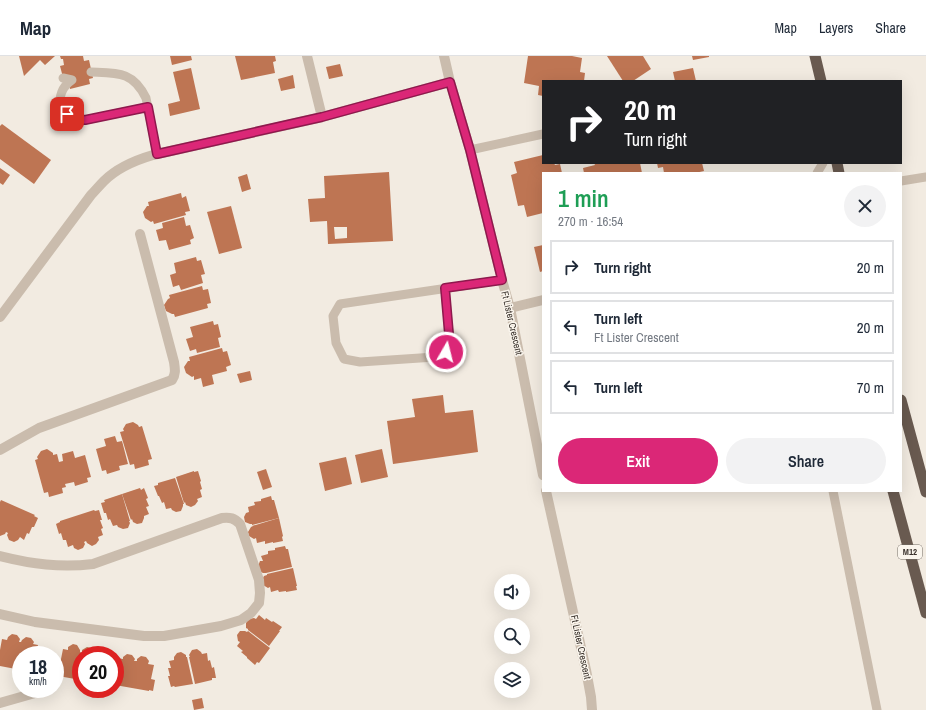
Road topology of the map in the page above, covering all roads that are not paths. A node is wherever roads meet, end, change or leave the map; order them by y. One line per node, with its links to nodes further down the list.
1 (308, 56): 9 (street)
2 (444, 56): 7 (street, Ft Lister Crescent)
3 (815, 56): 6 (highway)
4 (91, 72): 8 (lane)
5 (63, 78): 8 (lane)
6 (821, 80)
7 (450, 82): 9 (street); 11 (street, Ft Lister Crescent)
8 (148, 107): 12 (lane)
9 (322, 117): 12 (street)
10 (542, 134): 11 (lane)
11 (470, 150): 16 (street, Ft Lister Crescent)
12 (157, 154): 20 (street)
13 (926, 177): 14 (lane)
14 (902, 181)
15 (140, 234): 22 (street)
16 (502, 280): 17 (lane); 19 (street, Ft Lister Crescent)
17 (445, 288): 17 (lane)
18 (542, 300): 19 (street)
19 (510, 308): 23 (street, Ft Lister Crescent)
20 (0, 318)
21 (902, 404): 27 (highway)
22 (0, 450)
23 (542, 470)
24 (546, 492): 33 (street, Ft Lister Crescent)
25 (833, 492): 34 (lane)
26 (893, 492): 29 (highway, M12)
27 (926, 492)
28 (0, 556): 30 (street)
29 (926, 613)
30 (0, 614)
31 (18, 698): 32 (street)
32 (0, 703)
33 (592, 710)
34 (877, 710)

